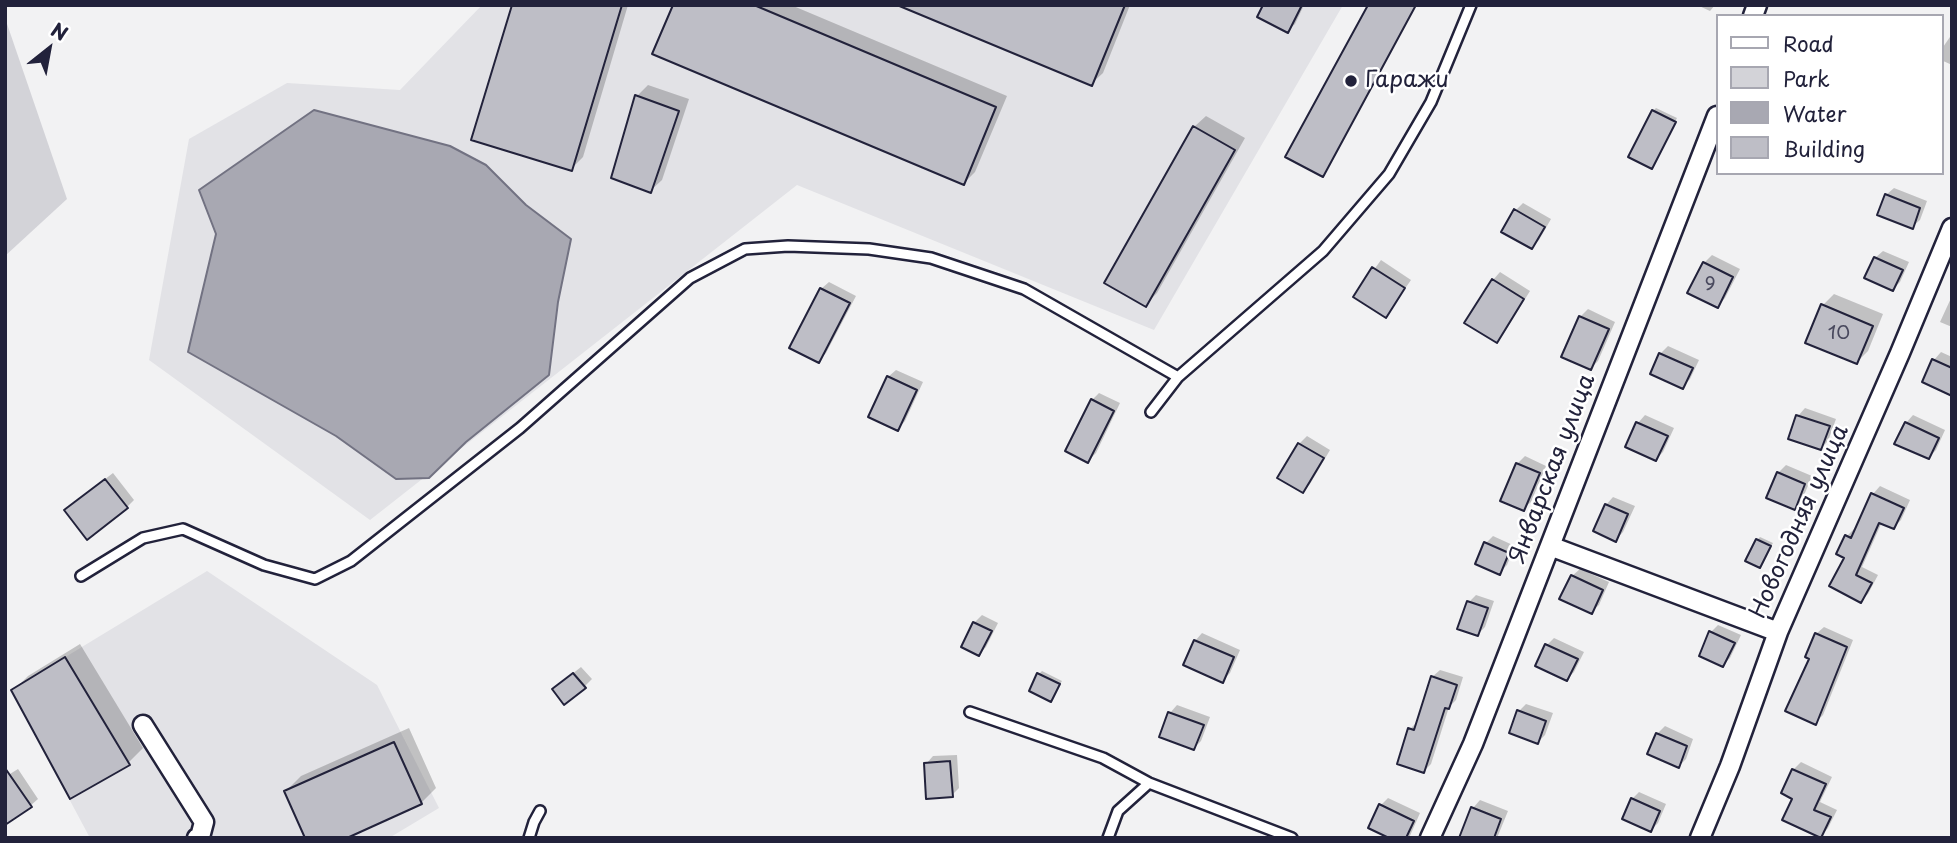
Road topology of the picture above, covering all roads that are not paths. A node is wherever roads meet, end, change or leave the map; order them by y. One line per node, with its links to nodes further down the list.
1 (1471, 5): 4 (lane)
2 (1716, 119): 6 (street, Январская улица)
3 (1952, 228): 8 (street, Новогодняя улица)
4 (1178, 377): 5 (lane); 7 (lane)
5 (1151, 412)
6 (1550, 546): 8 (street); 17 (street, Январская улица)
7 (81, 576)
8 (1778, 632): 18 (street, Новогодняя улица)
9 (970, 712): 11 (lane)
10 (143, 725): 13 (street)
11 (1149, 783): 15 (lane); 16 (lane)
12 (540, 811): 14 (lane)
13 (197, 838)
14 (529, 838)
15 (1108, 838)
16 (1292, 838)
17 (1430, 838)
18 (1700, 838)

